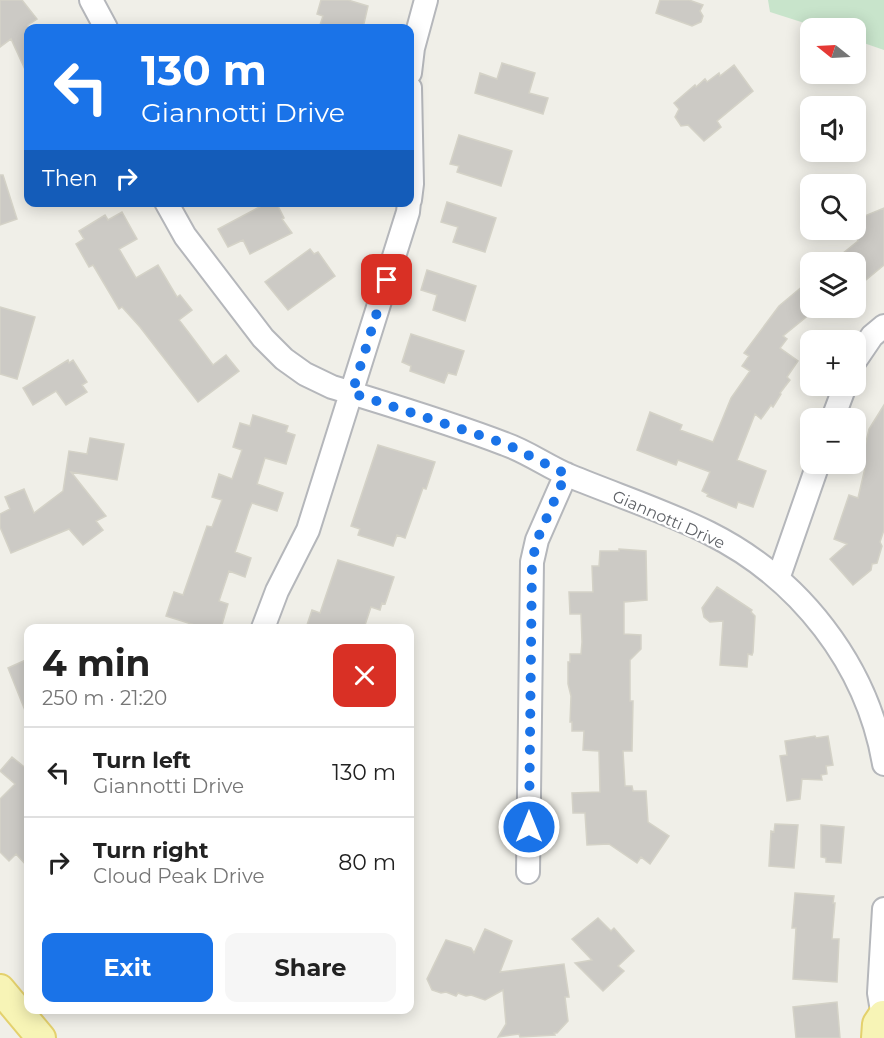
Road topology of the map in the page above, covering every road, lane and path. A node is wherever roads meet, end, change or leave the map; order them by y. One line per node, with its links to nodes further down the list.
1 (91, 0): 3 (street)
2 (426, 0): 4 (street)
3 (104, 24)
4 (414, 44)
5 (169, 207): 9 (street, Giannotti Drive)
6 (407, 207): 9 (street)
7 (884, 326): 8 (street)
8 (866, 345)
9 (352, 393): 10 (street, Giannotti Drive); 13 (street)
10 (566, 474): 12 (street, Giannotti Drive); 15 (street)
11 (815, 474): 12 (street)
12 (778, 579): 14 (street, Giannotti Drive)
13 (265, 624)
14 (884, 764)
15 (528, 872)
16 (884, 909): 18 (street)
17 (0, 989): 19 (main road)
18 (881, 1025)
19 (41, 1038)

